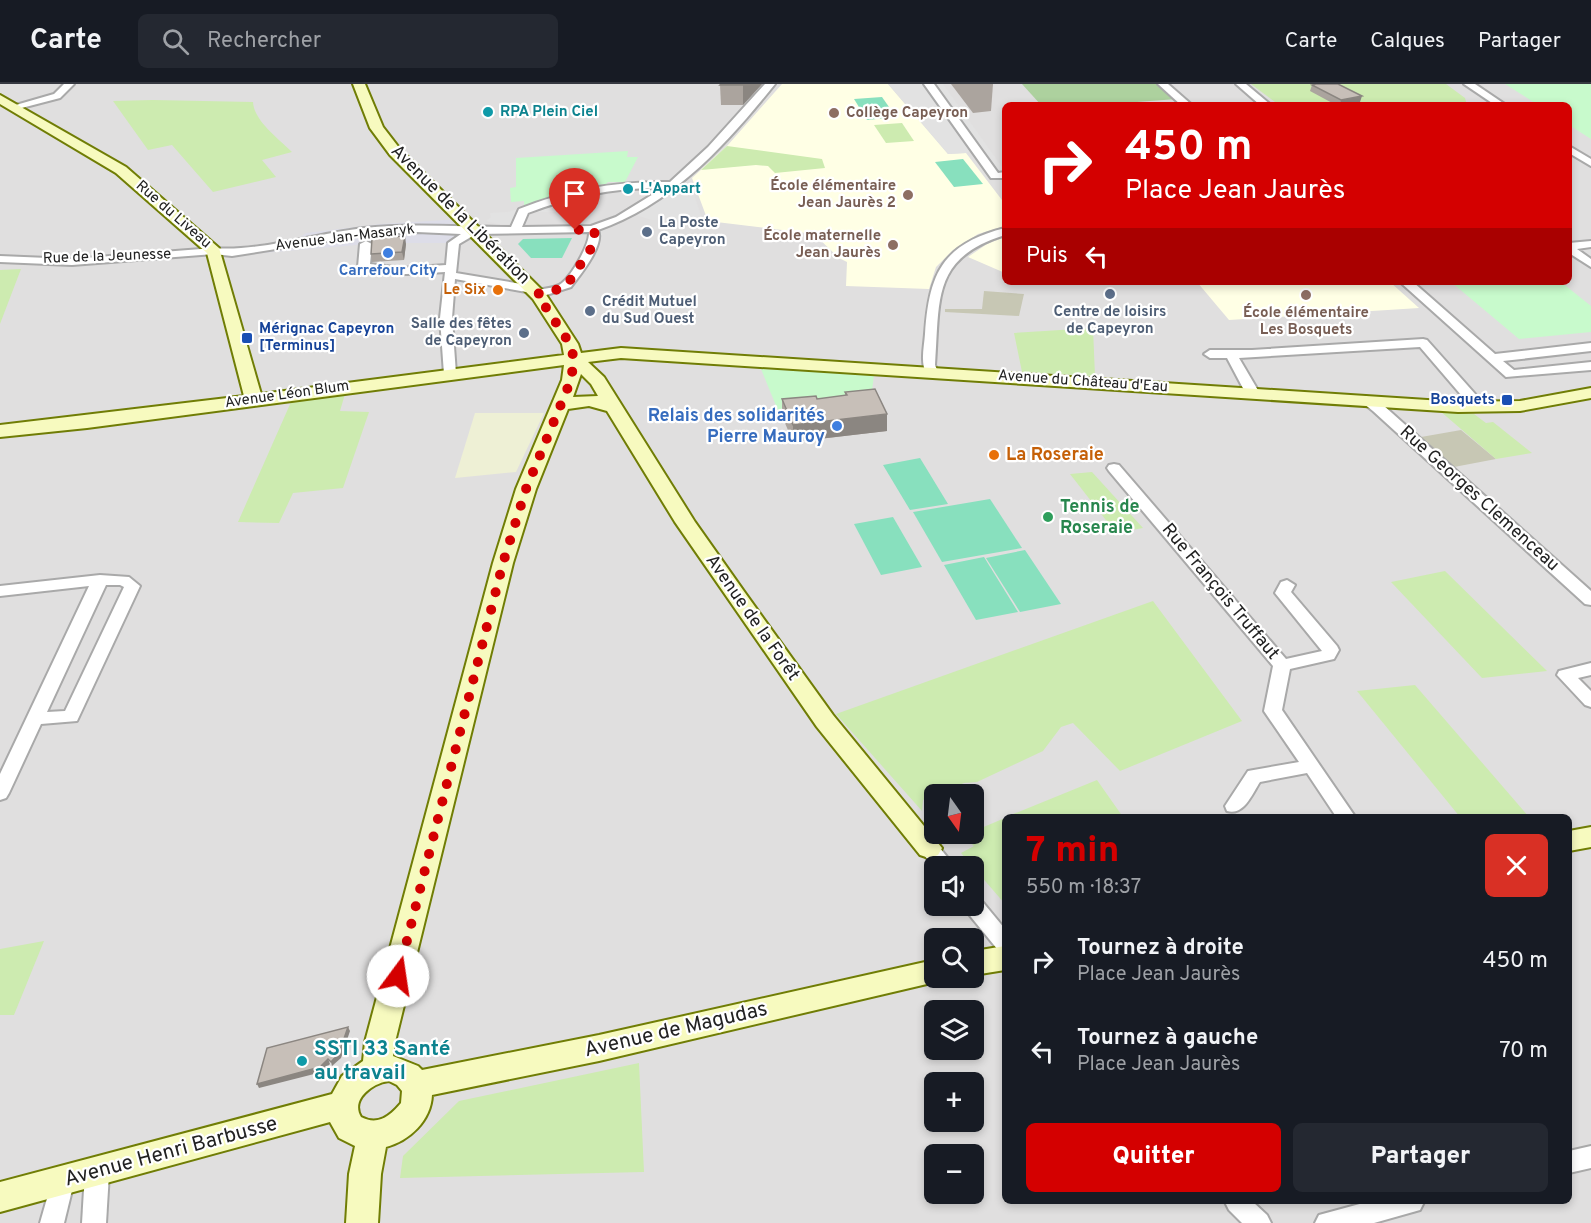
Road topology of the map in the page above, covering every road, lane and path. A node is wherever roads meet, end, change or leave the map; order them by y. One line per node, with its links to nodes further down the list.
1 (69, 84): 12 (street)
2 (359, 84): 18 (street, Avenue de la Libération)
3 (770, 84): 16 (street, Avenue Jan-Masaryk)
4 (929, 84): 15 (street)
5 (1163, 84): 9 (street)
6 (1241, 84): 10 (street)
7 (1469, 84): 11 (street)
8 (0, 99): 12 (street, Rue du Liveau)
9 (1184, 102)
10 (1262, 102)
11 (1497, 102)
12 (14, 108): 25 (street, Rue du Liveau)
13 (1572, 151): 14 (street)
14 (1591, 163)
15 (1002, 175)
16 (672, 185): 17 (street, Avenue Jan-Masaryk); 19 (street)
17 (592, 229): 19 (street, Avenue Jan-Masaryk); 31 (street)
18 (475, 231): 19 (street, Avenue Jan-Masaryk); 25 (street, Avenue Jan-Masaryk); 26 (street, Avenue de la Libération); 29 (street)
19 (515, 231): 26 (street)
20 (1002, 232): 38 (street)
21 (366, 244): 29 (street)
22 (1591, 244): 23 (street)
23 (1572, 247)
24 (1572, 249): 28 (street)
25 (214, 251): 27 (street, Rue de la Jeunesse); 42 (street, Rue du Liveau)
26 (496, 251): 31 (street, Avenue de la Libération)
27 (0, 259)
28 (1591, 264)
29 (451, 271): 31 (street); 39 (street)
30 (1409, 285): 35 (street)
31 (535, 292): 36 (street, Avenue de la Libération)
32 (1591, 347): 35 (street)
33 (1210, 354): 34 (street)
34 (1231, 354): 40 (street); 45 (street)
35 (1492, 358): 37 (street)
36 (574, 359): 38 (street, Avenue du Château d'Eau); 39 (street, Avenue Léon Blum); 44 (street); 46 (street, Avenue de la Forêt)
37 (1591, 366)
38 (932, 372): 40 (street, Avenue du Château d'Eau)
39 (450, 374): 42 (street, Avenue Léon Blum)
40 (1252, 392): 43 (street, Avenue du Château d'Eau)
41 (1591, 393): 45 (street, Avenue du Château d'Eau)
42 (254, 400): 47 (street, Avenue Léon Blum)
43 (1366, 400): 45 (street, Avenue du Château d'Eau); 52 (street, Rue Georges Clemenceau)
44 (560, 406): 46 (street); 70 (street)
45 (1479, 407)
46 (616, 408): 63 (street, Avenue de la Forêt)
47 (0, 431)
48 (1114, 468): 53 (street, Rue François Truffaut)
49 (99, 580): 51 (street); 56 (street); 56 (street)
50 (1287, 585): 53 (street)
51 (0, 591)
52 (1591, 600)
53 (1282, 665): 57 (street, Rue François Truffaut)
54 (1591, 669): 55 (street)
55 (1591, 700)
56 (36, 718): 58 (street)
57 (1311, 766): 59 (street); 60 (street, Rue François Truffaut)
58 (0, 793)
59 (1234, 806)
60 (1344, 814)
61 (1591, 837): 62 (street)
62 (1572, 840)
63 (929, 848): 64 (street, Avenue de la Forêt)
64 (936, 856)
65 (982, 916): 66 (street)
66 (1002, 940)
67 (1002, 958): 68 (street)
68 (984, 961)
69 (924, 974): 71 (street, Avenue de Magudas)
70 (379, 1056): 71 (street); 72 (street)
71 (417, 1085): 73 (street)
72 (342, 1105): 73 (street); 76 (street, Avenue Henri Barbusse)
73 (372, 1136): 83 (street)
74 (1591, 1157): 75 (street)
75 (1572, 1161)
76 (97, 1173): 77 (street, Avenue Henri Barbusse); 82 (street)
77 (62, 1182): 78 (street, Avenue Henri Barbusse); 81 (street)
78 (0, 1197)
79 (1239, 1204): 84 (street)
80 (1404, 1204): 85 (street)
81 (52, 1223)
82 (94, 1223)
83 (362, 1223)
84 (1259, 1223)
85 (1327, 1223)

